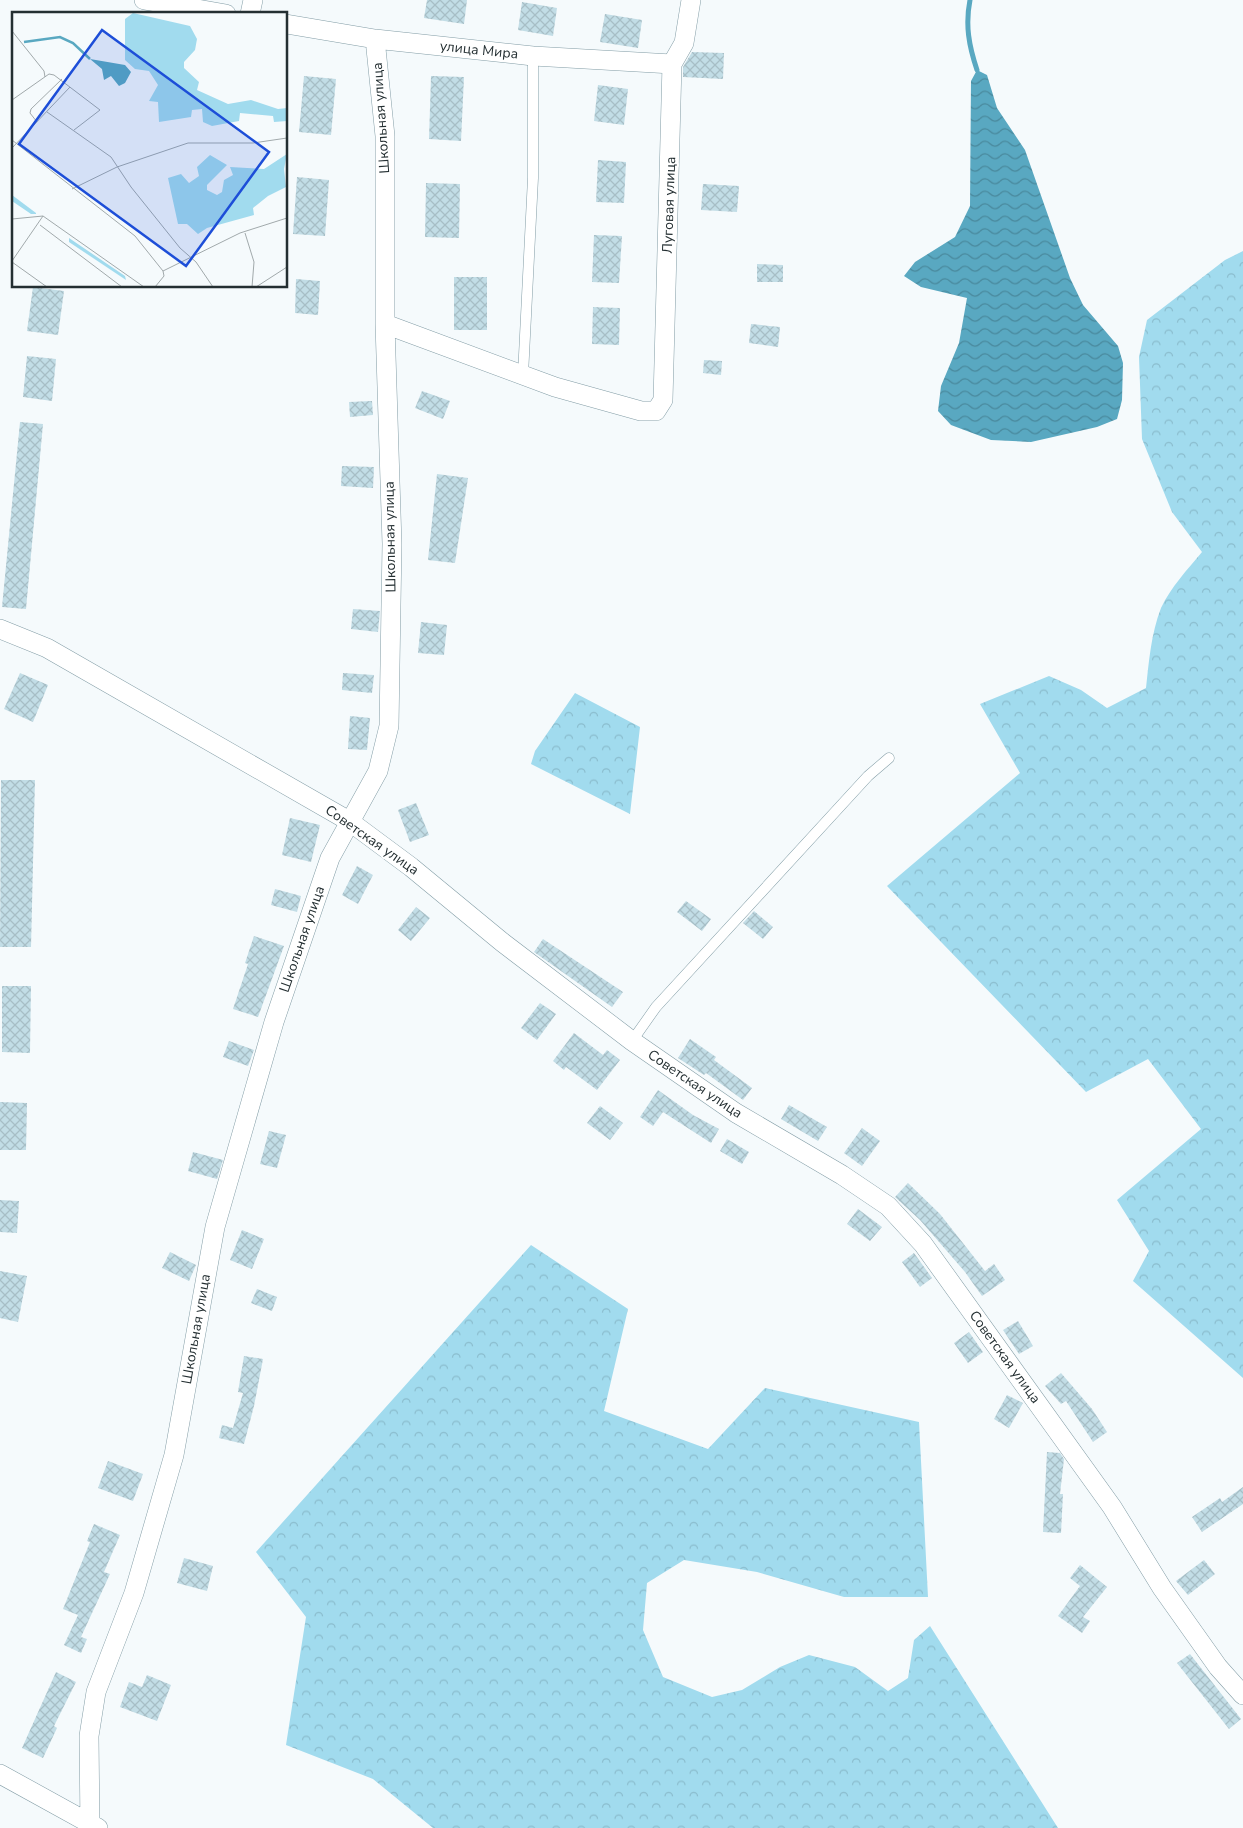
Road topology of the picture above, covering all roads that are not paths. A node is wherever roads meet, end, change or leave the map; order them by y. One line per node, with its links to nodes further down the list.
1 (144, 0): 3 (street)
2 (691, 0): 7 (street, Луговая улица)
3 (214, 12)
4 (288, 24): 5 (street, улица Мира)
5 (375, 39): 6 (street, улица Мира); 8 (street, Школьная улица)
6 (534, 56): 7 (street, улица Мира); 9 (lane)
7 (672, 64): 9 (street, Луговая улица)
8 (385, 324): 9 (street); 12 (street, Школьная улица)
9 (523, 375)
10 (0, 629): 12 (street, Советская улица)
11 (889, 758): 13 (lane)
12 (349, 821): 13 (street, Советская улица); 16 (street, Школьная улица)
13 (632, 1041): 14 (street, Советская улица)
14 (1243, 1695)
15 (0, 1774): 16 (street)
16 (93, 1827)

